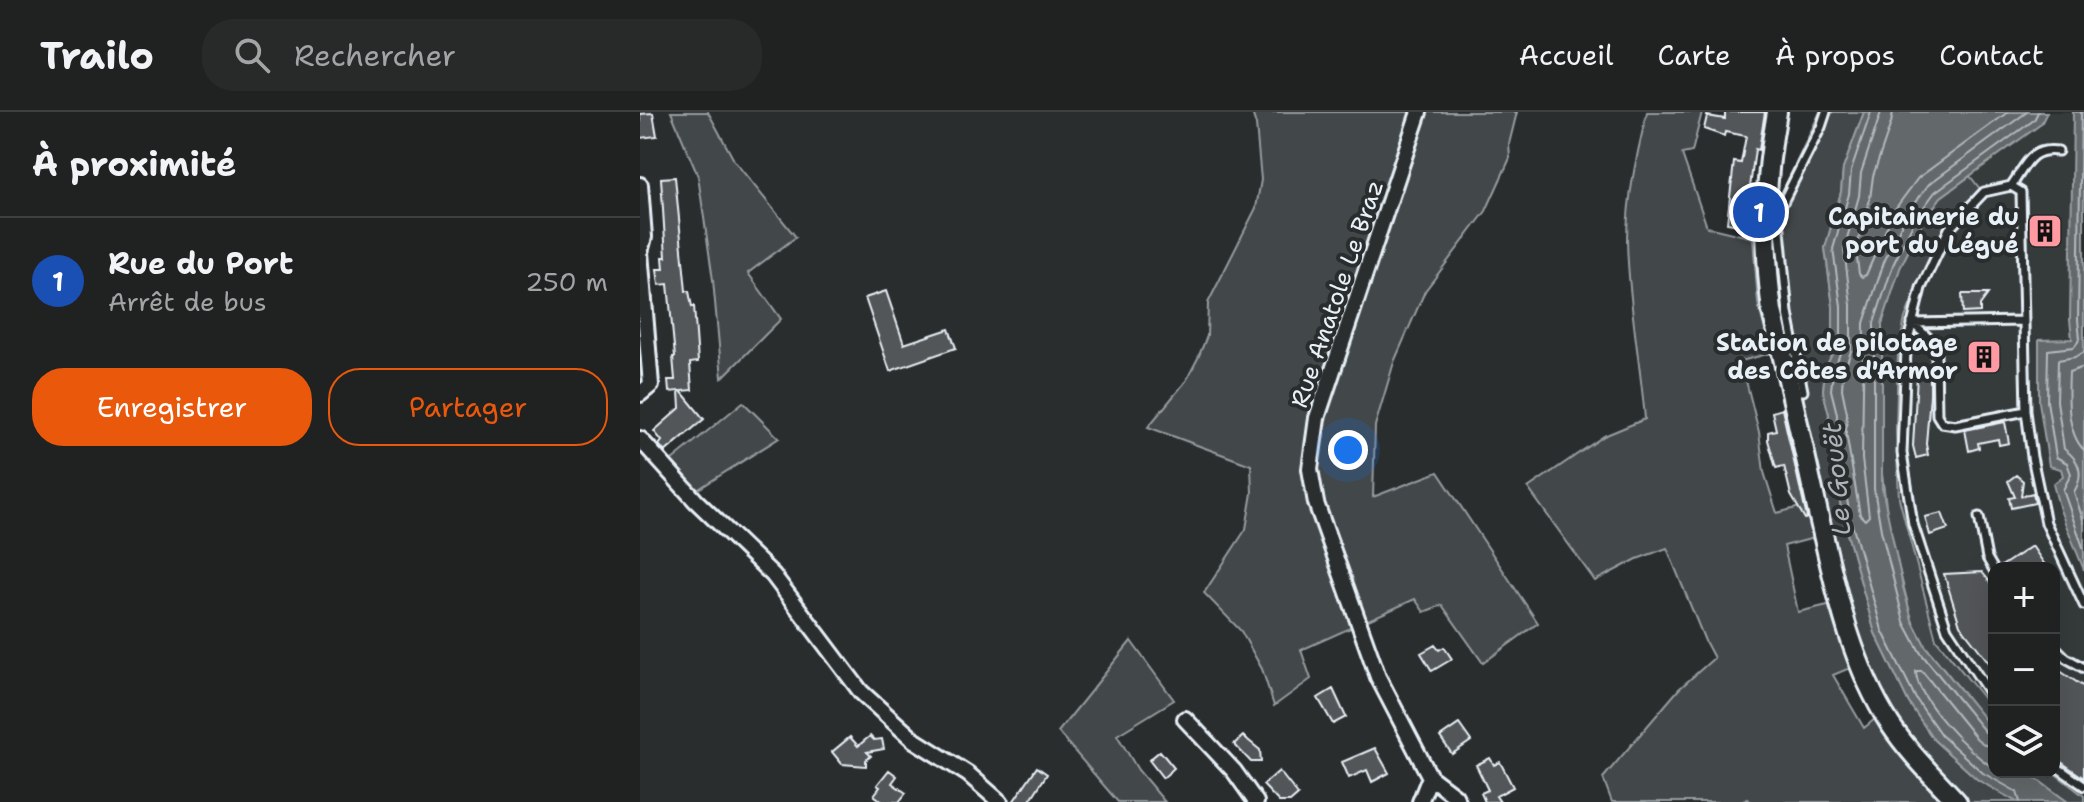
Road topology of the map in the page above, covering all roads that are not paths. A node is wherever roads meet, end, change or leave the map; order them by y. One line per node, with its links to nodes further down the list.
1 (1419, 112): 21 (street, Rue Anatole Le Braz)
2 (1777, 112): 27 (street)
3 (1826, 112): 9 (lane)
4 (2058, 151): 6 (lane)
5 (640, 185): 10 (street)
6 (2011, 186): 7 (lane); 8 (lane)
7 (2024, 321): 8 (lane); 11 (lane)
8 (1912, 323): 11 (lane); 18 (lane)
9 (1803, 391)
10 (640, 394)
11 (2026, 411): 15 (lane)
12 (640, 439): 23 (street)
13 (1979, 517): 14 (lane)
14 (1989, 562)
15 (2084, 605)
16 (2060, 652): 17 (lane)
17 (2084, 668)
18 (1988, 691)
19 (1185, 719): 24 (street)
20 (2060, 769): 22 (lane)
21 (1430, 777): 25 (street); 26 (street)
22 (2084, 786)
23 (1000, 802)
24 (1256, 802)
25 (1420, 802)
26 (1458, 802)
27 (1957, 802)

